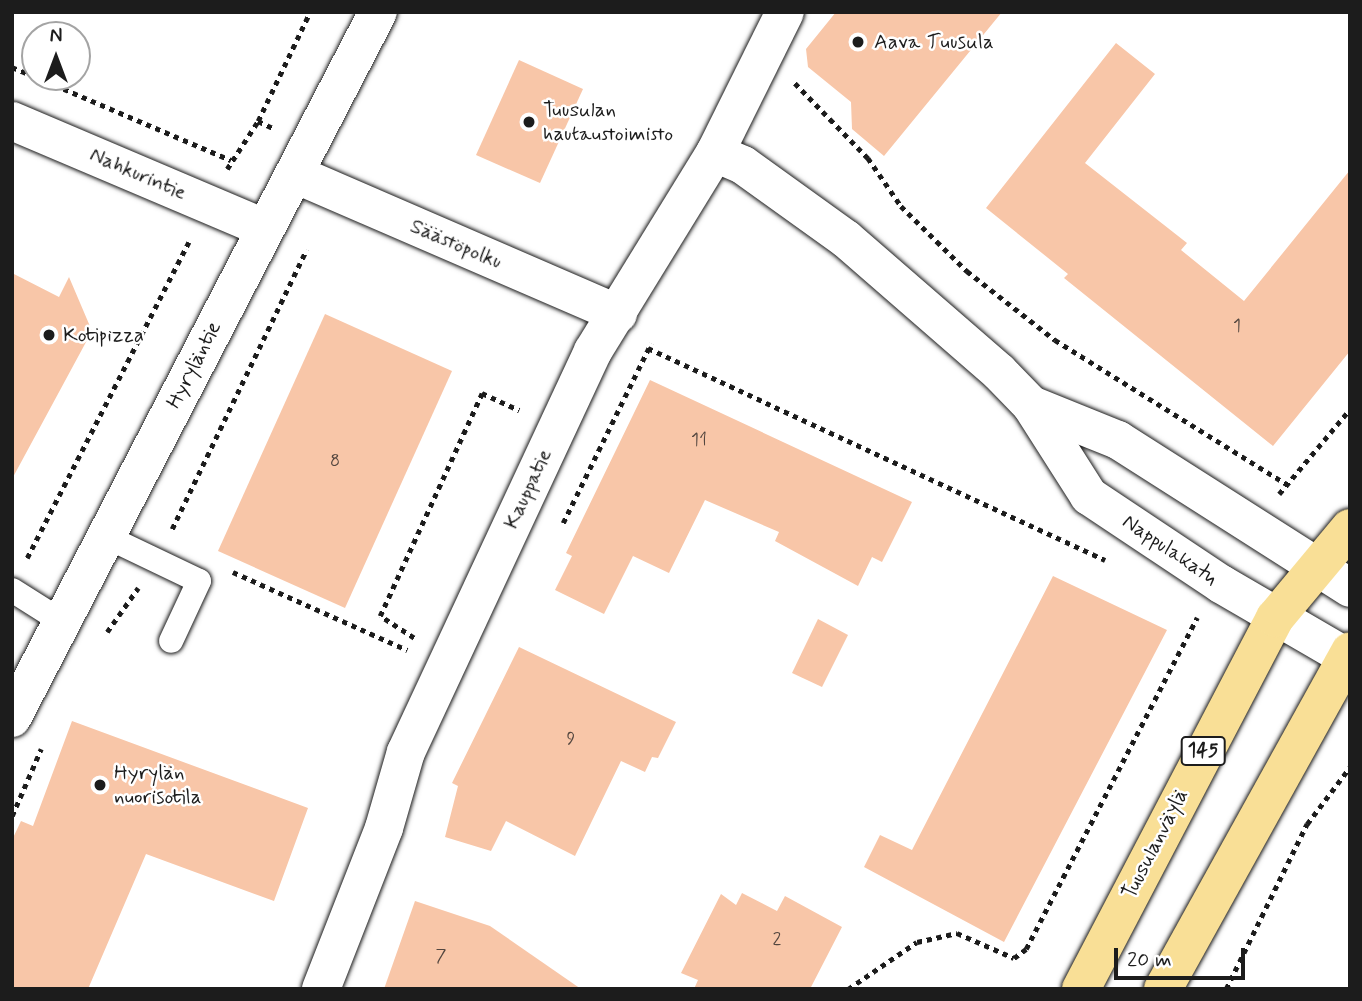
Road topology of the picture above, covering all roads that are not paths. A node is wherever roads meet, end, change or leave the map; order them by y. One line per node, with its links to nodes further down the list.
1 (378, 12): 5 (street, Hyryläntie)
2 (785, 12): 4 (street, Kauppatie)
3 (12, 121): 6 (street, Nahkurintie)
4 (715, 153): 7 (street, Kauppatie); 8 (street, Nappulakatu)
5 (295, 174): 6 (street, Hyryläntie); 7 (street, Säästöpolku)
6 (264, 228): 10 (street, Hyryläntie)
7 (618, 314): 19 (street, Kauppatie)
8 (1031, 405): 11 (street, Nappulakatu); 14 (street, Nappulakatu)
9 (1350, 528): 11 (main road, Tuusulanväylä / 145)
10 (105, 536): 15 (street, Hyryläntie); 16 (lane)
11 (1316, 569): 12 (street, Nappulakatu); 14 (main road, Tuusulanväylä / 145)
12 (1350, 588)
13 (12, 590): 15 (lane)
14 (1275, 618): 17 (street, Nappulakatu); 20 (main road, Tuusulanväylä / 145)
15 (61, 621): 18 (street, Hyryläntie)
16 (171, 641)
17 (1348, 656): 21 (main road)
18 (12, 718)
19 (321, 989)
20 (1081, 989)
21 (1163, 989)

